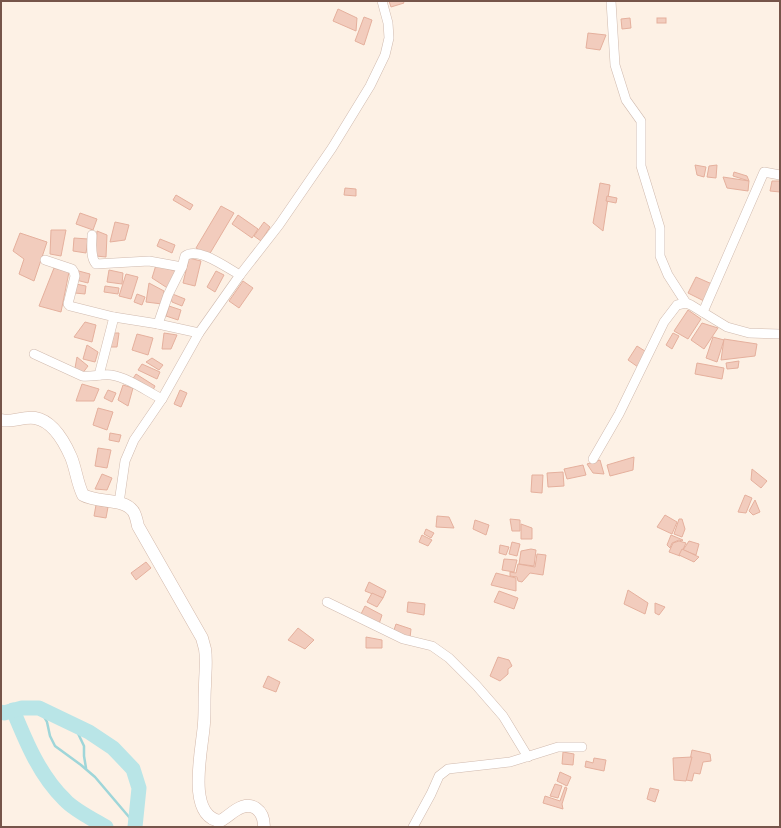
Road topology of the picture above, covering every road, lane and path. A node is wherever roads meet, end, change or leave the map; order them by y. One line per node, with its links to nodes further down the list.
1 (382, 1): 7 (street)
2 (611, 1): 8 (street)
3 (780, 175): 9 (street)
4 (92, 235): 6 (street)
5 (45, 260): 10 (street)
6 (182, 267): 7 (street); 11 (street)
7 (240, 275): 12 (street)
8 (686, 304): 9 (street); 18 (street)
9 (703, 312): 13 (street)
10 (114, 317): 11 (street); 15 (street)
11 (158, 324): 12 (street)
12 (199, 334): 16 (street)
13 (780, 334)
14 (34, 354): 15 (street)
15 (99, 375): 16 (street)
16 (162, 399): 19 (street)
17 (1, 420): 19 (street)
18 (593, 459)
19 (119, 503): 23 (street)
20 (328, 602): 22 (street)
21 (582, 747): 22 (street)
22 (528, 757): 24 (street)
23 (264, 827)
24 (413, 827)

